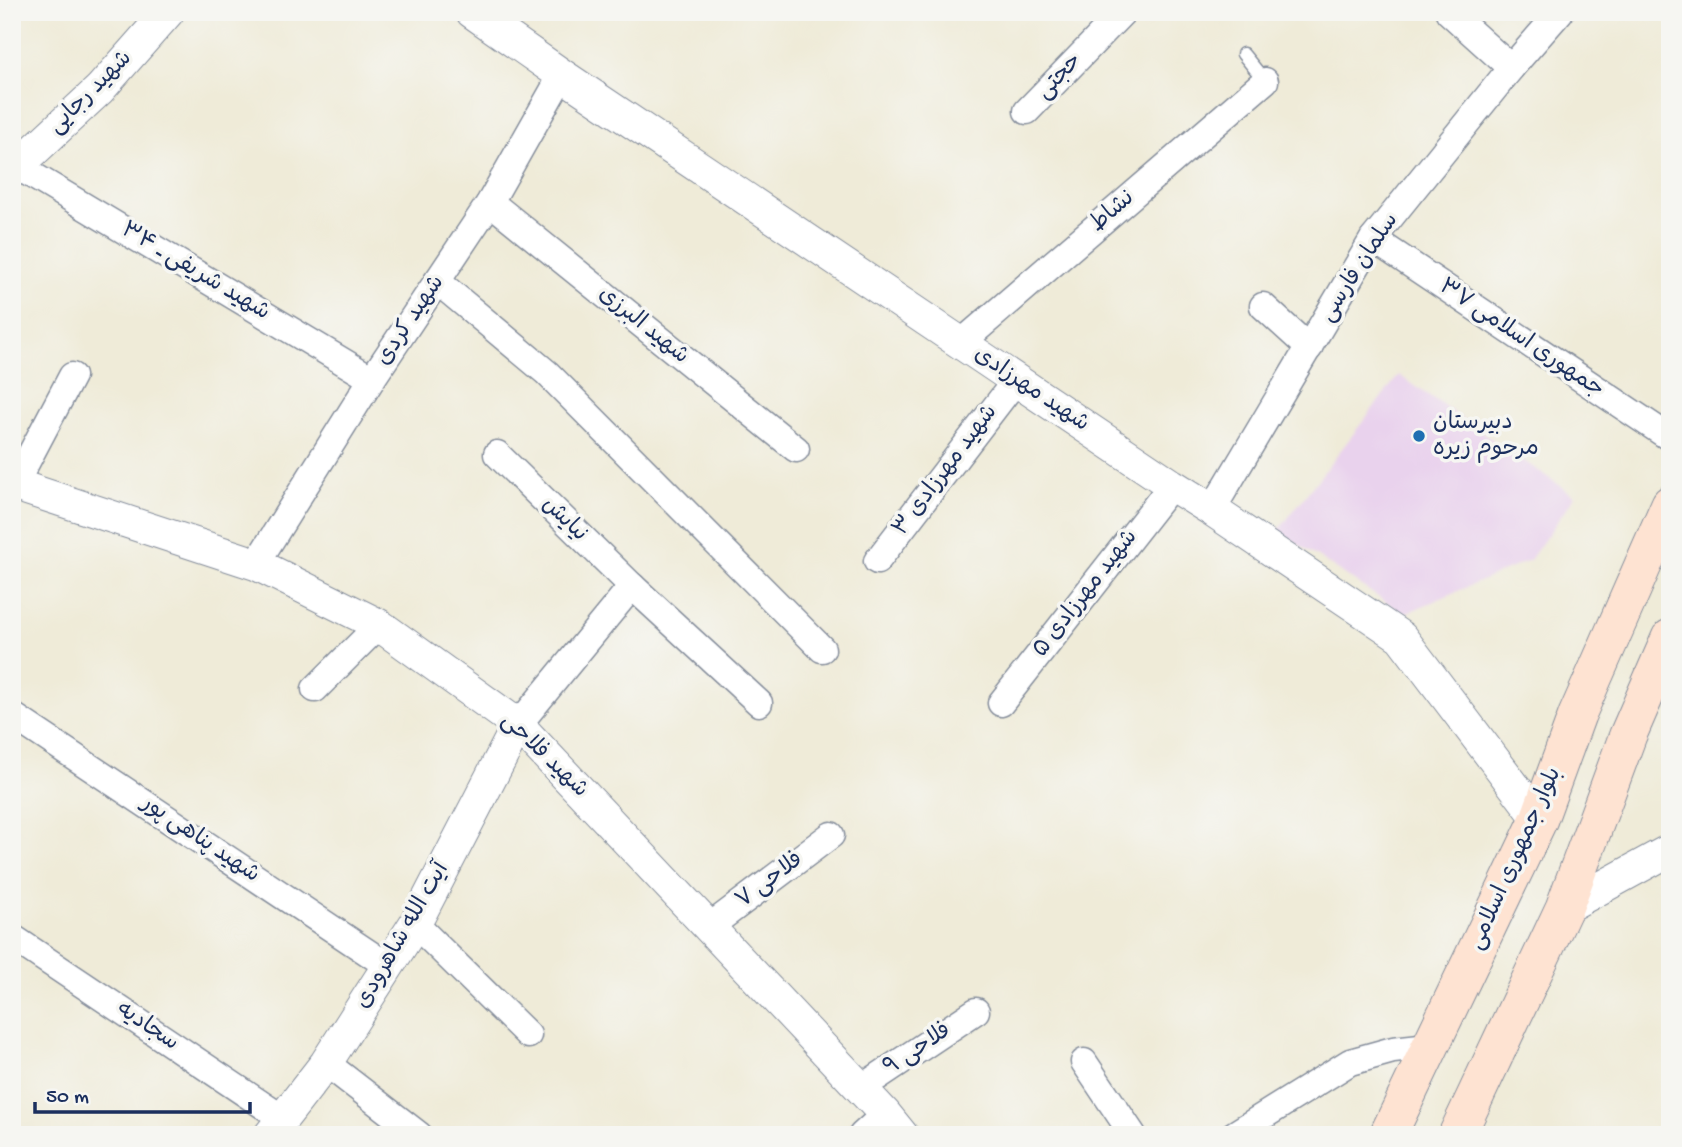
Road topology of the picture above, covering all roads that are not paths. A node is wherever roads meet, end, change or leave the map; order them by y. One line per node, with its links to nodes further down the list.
1 (168, 12): 11 (street, شهید رجایی)
2 (472, 12): 8 (street, شهید مهرزادی)
3 (1449, 12): 7 (street)
4 (1560, 12): 7 (street, سلمان فارسی)
5 (1113, 15): 10 (street, حجتی)
6 (1243, 54): 9 (lane)
7 (1511, 68): 13 (street, سلمان فارسی)
8 (562, 75): 12 (street, شهید کردی); 16 (street, شهید مهرزادی)
9 (1265, 81): 16 (street, نشاط)
10 (1027, 111)
11 (15, 168): 19 (street, شهید شریفی ـ ۳۴)
12 (490, 202): 14 (street, شهید کردی); 22 (street, شهید البرزی)
13 (1373, 239): 17 (street, سلمان فارسی); 21 (street, جمهوری اسلامی ۳۷)
14 (437, 281): 19 (street, شهید کردی); 34 (street)
15 (1264, 306): 17 (street)
16 (961, 342): 20 (street, شهید مهرزادی)
17 (1309, 348): 27 (street, سلمان فارسی)
18 (72, 376): 24 (street)
19 (372, 379): 29 (street, شهید کردی)
20 (1016, 380): 25 (street, شهید مهرزادی); 28 (street, شهید مهرزادی ۳)
21 (1670, 438)
22 (796, 449)
23 (497, 454): 30 (street, نیایش)
24 (13, 484): 29 (street, شهید فلاحی)
25 (1172, 485): 27 (street, شهید مهرزادی); 37 (street, شهید مهرزادی ۵)
26 (1670, 504): 31 (main road, بلوار جمهوری اسلامی)
27 (1212, 509): 42 (street, شهید مهرزادی)
28 (877, 561)
29 (256, 564): 32 (street, شهید فلاحی)
30 (632, 586): 36 (street, نیایش); 40 (street)
31 (1621, 612): 33 (main road); 39 (main road, بلوار جمهوری اسلامی)
32 (379, 625): 35 (street); 40 (street, شهید فلاحی)
33 (1670, 638): 41 (main road)
34 (822, 649)
35 (315, 689)
36 (759, 703)
37 (1000, 703)
38 (12, 715): 49 (street, شهید پناهی پور)
39 (1577, 715): 41 (main road); 42 (main road, بلوار جمهوری اسلامی)
40 (518, 725): 46 (street, آیت الله شاهرودی); 47 (street, شهید فلاحی)
41 (1628, 735): 45 (main road)
42 (1539, 819): 52 (main road, بلوار جمهوری اسلامی)
43 (831, 835): 47 (street, فلاحی ۷)
44 (1670, 850): 45 (street)
45 (1564, 908): 62 (main road)
46 (415, 924): 49 (street, آیت الله شاهرودی); 51 (street)
47 (709, 927): 55 (street, شهید فلاحی)
48 (12, 937): 56 (street, سجادیه)
49 (387, 966): 54 (street, آیت الله شاهرودی)
50 (976, 1011): 55 (street, فلاحی ۹)
51 (528, 1035)
52 (1429, 1046): 60 (street); 61 (main road, بلوار جمهوری اسلامی)
53 (1084, 1062): 59 (street)
54 (326, 1063): 56 (street, آیت الله شاهرودی); 58 (street)
55 (861, 1088): 57 (street, شهید فلاحی)
56 (276, 1127)
57 (883, 1128)
58 (419, 1135)
59 (1133, 1135)
60 (1233, 1135)
61 (1388, 1135)
62 (1457, 1135)

